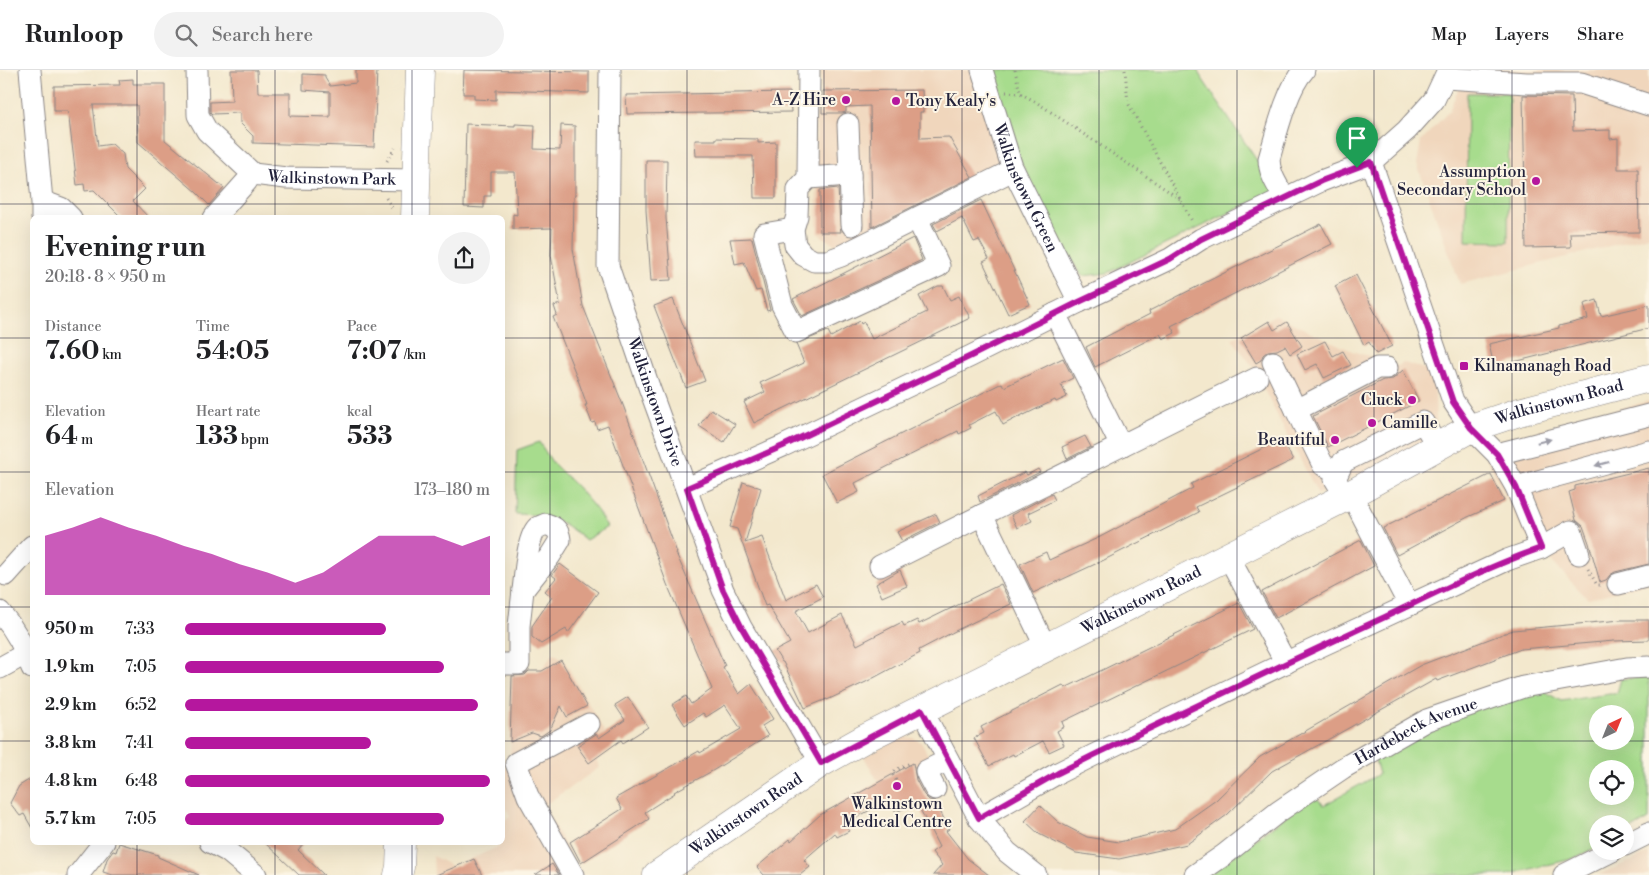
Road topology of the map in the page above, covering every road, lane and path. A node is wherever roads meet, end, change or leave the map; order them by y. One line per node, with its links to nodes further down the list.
1 (30, 70): 25 (street)
2 (197, 70): 21 (street, Walkinstown Park)
3 (420, 70): 21 (main road)
4 (610, 70): 46 (street, Walkinstown Drive)
5 (809, 70): 20 (street)
6 (982, 70): 11 (street, Walkinstown Green)
7 (1015, 70): 12 (path)
8 (1125, 70): 23 (path)
9 (1304, 70): 24 (street)
10 (1447, 74): 13 (street); 16 (street)
11 (988, 91): 12 (path); 18 (street, Walkinstown Green)
12 (1020, 92): 23 (path)
13 (1649, 104)
14 (848, 124): 19 (street)
15 (396, 146): 17 (path)
16 (1371, 162): 24 (street); 41 (street)
17 (382, 165)
18 (1013, 170): 29 (street); 33 (street, Walkinstown Green)
19 (850, 175): 20 (street); 30 (street)
20 (808, 178): 31 (street)
21 (416, 180): 28 (main road)
22 (247, 181): 27 (street)
23 (1180, 198): 32 (path)
24 (1285, 199): 32 (street)
25 (42, 209): 26 (street)
26 (67, 215)
27 (217, 215)
28 (416, 215)
29 (917, 218): 31 (street); 31 (street)
30 (852, 225)
31 (793, 229)
32 (1201, 239): 33 (street)
33 (1079, 302): 34 (street)
34 (1055, 314): 42 (street); 46 (street)
35 (1273, 362): 39 (street)
36 (1387, 368): 39 (street)
37 (1257, 378): 42 (street)
38 (1649, 378): 41 (main road, Walkinstown Road)
39 (1296, 410): 47 (street)
40 (1649, 415): 44 (street, one-way to 40)
41 (1471, 428): 44 (street); 47 (main road, Walkinstown Road)
42 (1121, 446): 48 (street)
43 (1649, 451): 45 (street, one-way to 45)
44 (1497, 454): 45 (street)
45 (1516, 487): 50 (street)
46 (687, 488): 69 (street, Walkinstown Drive)
47 (1344, 488): 52 (main road, Walkinstown Road); 58 (street)
48 (982, 515): 53 (street); 60 (street)
49 (30, 548): 54 (street)
50 (1541, 548): 51 (street); 58 (street)
51 (1579, 554): 56 (path)
52 (1228, 556): 60 (main road, Walkinstown Road); 62 (street)
53 (880, 566)
54 (6, 575)
55 (1649, 576): 56 (street)
56 (1618, 584)
57 (523, 590): 63 (street)
58 (1410, 605): 62 (street)
59 (0, 612): 61 (street)
60 (1046, 648): 66 (main road, Walkinstown Road)
61 (30, 660): 65 (street)
62 (1286, 663): 72 (street)
63 (505, 664)
64 (1649, 667): 76 (street, Hardebeck Avenue)
65 (0, 668)
66 (922, 710): 68 (street); 69 (main road, Walkinstown Road)
67 (589, 724): 79 (street)
68 (948, 760): 70 (street); 72 (street)
69 (821, 763): 80 (main road, Walkinstown Road)
70 (925, 774): 71 (path)
71 (897, 782)
72 (979, 818): 81 (street)
73 (102, 845): 77 (street)
74 (216, 845): 78 (street)
75 (1594, 860): 83 (street)
76 (1216, 869): 82 (street, Hardebeck Avenue)
77 (78, 875)
78 (256, 875)
79 (573, 875)
80 (657, 875)
81 (1036, 875)
82 (1194, 875)
83 (1565, 875)

